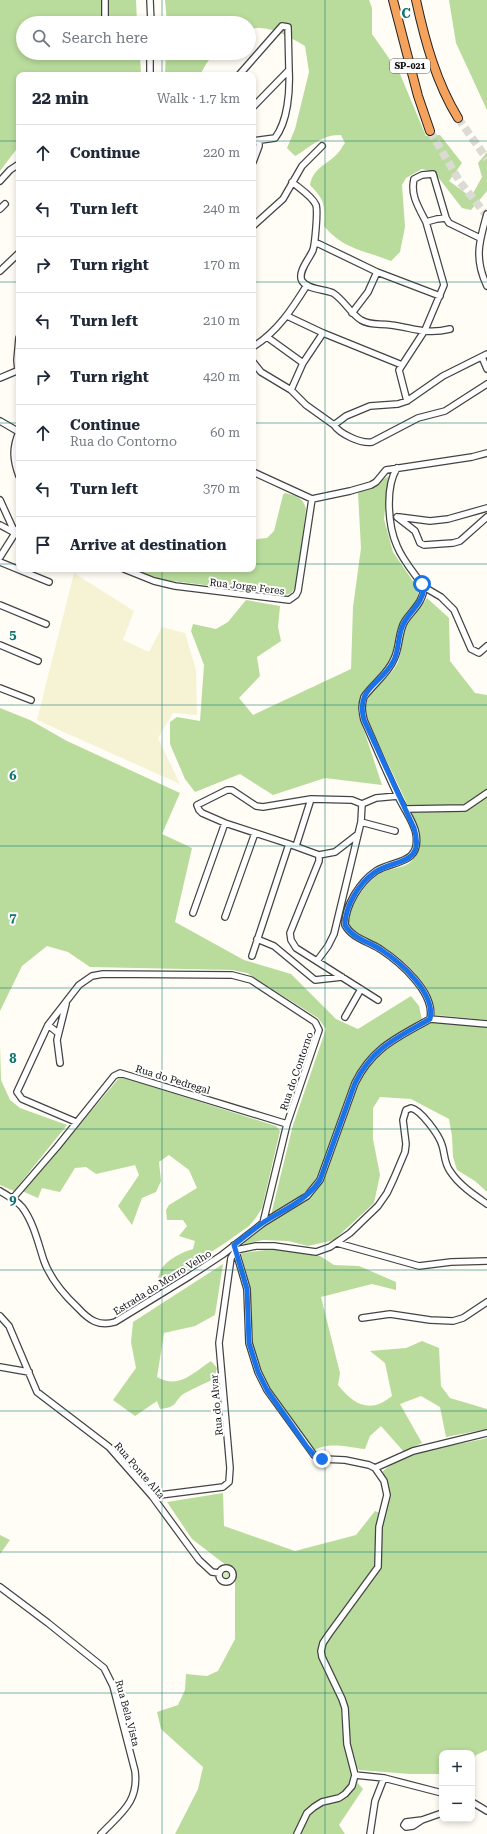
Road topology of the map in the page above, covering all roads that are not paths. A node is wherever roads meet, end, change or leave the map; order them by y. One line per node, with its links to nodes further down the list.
1 (105, 0): 5 (street)
2 (150, 0): 6 (street)
3 (393, 0): 15 (highway, SP-021)
4 (416, 0): 14 (highway, SP-021)
5 (105, 16)
6 (151, 16)
7 (256, 56): 10 (street)
8 (150, 60): 11 (street)
9 (252, 60): 12 (street)
10 (289, 70): 13 (street); 16 (street)
11 (150, 72)
12 (242, 72)
13 (256, 105)
14 (458, 118)
15 (430, 131)
16 (256, 141): 18 (street)
17 (322, 146): 21 (street)
18 (256, 154)
19 (16, 166): 20 (street)
20 (0, 181)
21 (292, 182): 27 (street); 29 (street)
22 (5, 204): 23 (street)
23 (0, 209)
24 (487, 214): 28 (street)
25 (446, 218): 26 (street); 26 (street); 28 (street)
26 (426, 222): 35 (street)
27 (256, 223)
28 (480, 238): 34 (street)
29 (315, 243): 32 (street); 33 (street)
30 (16, 256): 31 (street)
31 (0, 271)
32 (377, 272): 35 (street); 36 (street)
33 (307, 285): 36 (street); 37 (street)
34 (487, 286)
35 (440, 296): 39 (street)
36 (352, 313): 39 (street)
37 (287, 316): 40 (street); 41 (street)
38 (450, 329): 39 (street)
39 (424, 332): 45 (street)
40 (323, 333): 44 (street); 45 (street)
41 (267, 337): 42 (street); 44 (street)
42 (256, 345)
43 (485, 356): 47 (street); 52 (street)
44 (303, 363): 51 (street)
45 (402, 365): 52 (street)
46 (256, 366): 51 (street)
47 (487, 369)
48 (16, 371): 49 (street)
49 (0, 378)
50 (487, 384): 54 (street)
51 (291, 390): 54 (street)
52 (407, 401): 54 (street)
53 (0, 421): 55 (street)
54 (334, 425)
55 (16, 430)
56 (16, 440): 58 (street)
57 (487, 453): 59 (street)
58 (16, 465)
59 (397, 468): 61 (street); 64 (street)
60 (256, 473): 61 (street)
61 (312, 499): 72 (street, Rua Jorge Feres)
62 (0, 500): 67 (street)
63 (487, 508): 64 (street)
64 (394, 517): 65 (street); 74 (street)
65 (487, 517)
66 (0, 525): 67 (street)
67 (15, 533): 68 (street)
68 (0, 557)
69 (0, 562): 70 (street)
70 (16, 569)
71 (24, 572): 73 (street)
72 (132, 572)
73 (49, 582)
74 (424, 587): 78 (street); 83 (street)
75 (0, 605): 76 (street)
76 (46, 624)
77 (0, 645): 79 (street)
78 (487, 646)
79 (38, 661)
80 (0, 688): 81 (street)
81 (30, 700)
82 (487, 793): 86 (street)
83 (398, 796): 85 (street); 86 (street)
84 (311, 799): 85 (street); 88 (street); 93 (street)
85 (362, 804): 87 (street)
86 (405, 809): 105 (street)
87 (360, 822): 89 (street); 91 (street)
88 (225, 823): 90 (street); 95 (street)
89 (395, 831)
90 (255, 833): 92 (street); 96 (street)
91 (357, 835): 94 (street); 99 (street)
92 (289, 844): 93 (street); 97 (street)
93 (296, 846): 94 (street)
94 (319, 855): 99 (street)
95 (192, 913)
96 (225, 917)
97 (257, 939): 98 (street); 100 (street)
98 (252, 956)
99 (317, 961): 100 (street)
100 (342, 977): 101 (street)
101 (361, 989): 102 (street); 104 (street)
102 (378, 1000)
103 (66, 1002): 107 (street, Rua do Contorno); 108 (street); 111 (street, Rua do Contorno)
104 (345, 1017)
105 (430, 1019): 106 (street); 115 (street)
106 (487, 1024)
107 (48, 1025): 108 (street); 110 (street, Rua do Contorno)
108 (58, 1033): 109 (street)
109 (60, 1063)
110 (76, 1122): 111 (street, Rua do Pedregal); 113 (street, Rua do Pedregal)
111 (287, 1124): 115 (street, Rua do Contorno)
112 (0, 1191): 113 (street, Estrada do Morro Velho)
113 (12, 1198): 117 (street, Estrada do Morro Velho)
114 (487, 1204): 116 (street)
115 (263, 1223): 117 (street)
116 (337, 1243): 117 (street); 118 (street)
117 (235, 1247): 125 (street); 126 (street, Rua do Alvar)
118 (487, 1260)
119 (487, 1302): 121 (street)
120 (0, 1316): 123 (street, Rua Ponte Alta)
121 (362, 1318)
122 (0, 1367): 123 (street)
123 (29, 1372): 126 (street, Rua Ponte Alta)
124 (487, 1433): 125 (street)
125 (375, 1468): 129 (street)
126 (152, 1496): 127 (street, Rua Ponte Alta)
127 (219, 1573)
128 (0, 1587): 138 (street, Rua Bela Vista)
129 (355, 1775): 130 (street); 139 (street)
130 (384, 1778): 131 (street); 140 (street)
131 (439, 1792)
132 (475, 1804): 133 (street)
133 (479, 1806): 134 (street); 135 (street)
134 (475, 1807)
135 (487, 1811)
136 (439, 1814): 137 (street)
137 (408, 1821)
138 (101, 1834)
139 (297, 1834)
140 (370, 1834)

